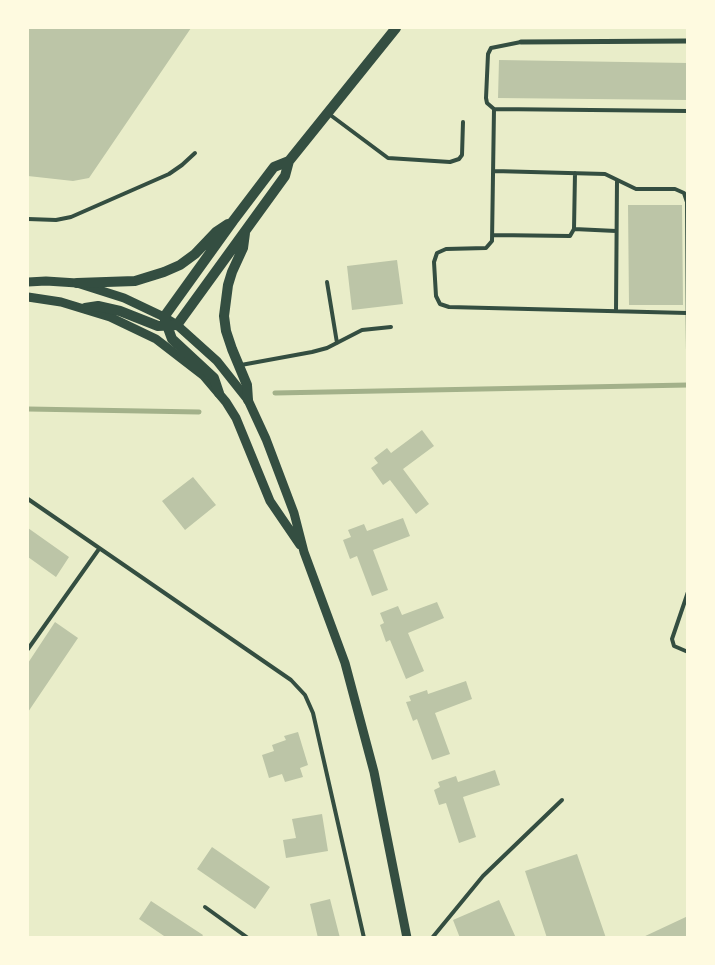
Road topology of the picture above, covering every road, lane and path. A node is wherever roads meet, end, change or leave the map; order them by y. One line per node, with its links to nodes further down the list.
1 (396, 28): 6 (main road)
2 (688, 41): 3 (street)
3 (521, 42): 4 (lane)
4 (494, 110): 5 (lane); 10 (lane)
5 (688, 111)
6 (328, 112): 7 (lane); 9 (main road)
7 (463, 122)
8 (195, 153): 13 (lane)
9 (289, 161): 14 (main road); 15 (main road)
10 (494, 171): 11 (lane); 18 (lane)
11 (575, 173): 12 (lane); 16 (lane)
12 (617, 180): 17 (lane); 25 (lane)
13 (28, 219)
14 (233, 221): 21 (main road); 26 (main road)
15 (246, 229): 26 (main road); 30 (main road)
16 (574, 230): 17 (lane); 18 (lane)
17 (616, 231): 24 (lane)
18 (494, 235): 24 (lane)
19 (28, 282): 21 (street)
20 (327, 282): 28 (lane)
21 (77, 283): 26 (street)
22 (28, 297): 23 (street)
23 (85, 308): 26 (main road); 31 (street)
24 (616, 311): 25 (lane)
25 (687, 313): 29 (lane)
26 (169, 323): 31 (main road); 32 (street)
27 (391, 327): 28 (lane)
28 (337, 343): 30 (lane)
29 (688, 351)
30 (238, 365): 32 (main road)
31 (219, 393): 35 (street)
32 (248, 400): 35 (street)
33 (28, 499): 34 (lane)
34 (99, 549): 37 (lane); 42 (lane)
35 (304, 552): 43 (street)
36 (688, 592): 38 (lane)
37 (28, 649)
38 (688, 652)
39 (562, 800): 44 (lane)
40 (205, 907): 41 (lane)
41 (248, 938)
42 (364, 938)
43 (407, 938)
44 (432, 938)

